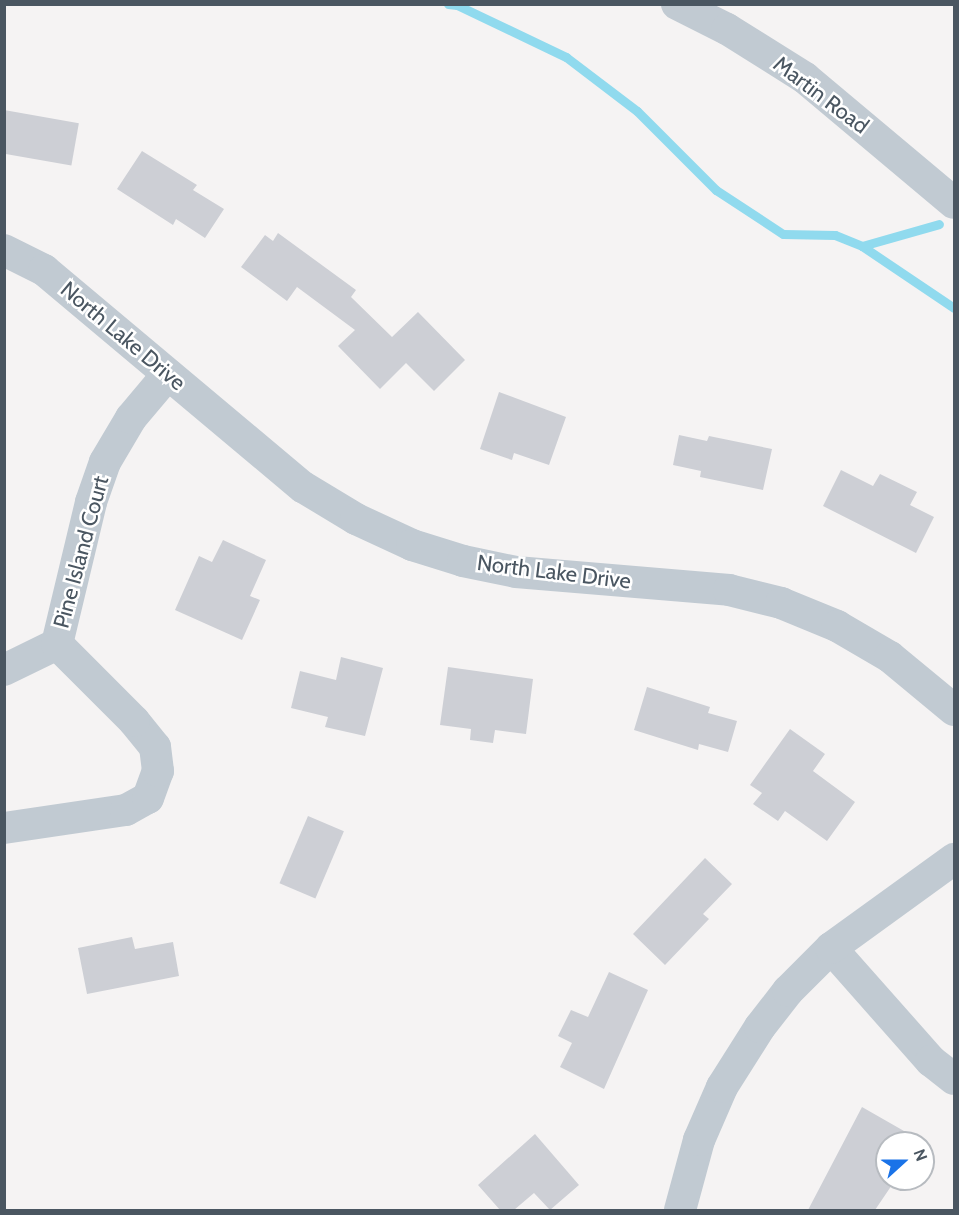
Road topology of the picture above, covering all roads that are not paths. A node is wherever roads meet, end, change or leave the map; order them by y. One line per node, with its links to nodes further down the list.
1 (677, 4): 2 (street, Martin Road)
2 (954, 203)
3 (4, 250): 4 (street, North Lake Drive)
4 (168, 374): 5 (street, Pine Island Court); 7 (street, North Lake Drive)
5 (57, 644): 6 (street, Pine Island Court); 8 (street, Pine Island Court)
6 (4, 670)
7 (954, 710)
8 (4, 828)
9 (954, 859): 10 (street)
10 (831, 948): 11 (street); 12 (street)
11 (954, 1079)
12 (680, 1210)

